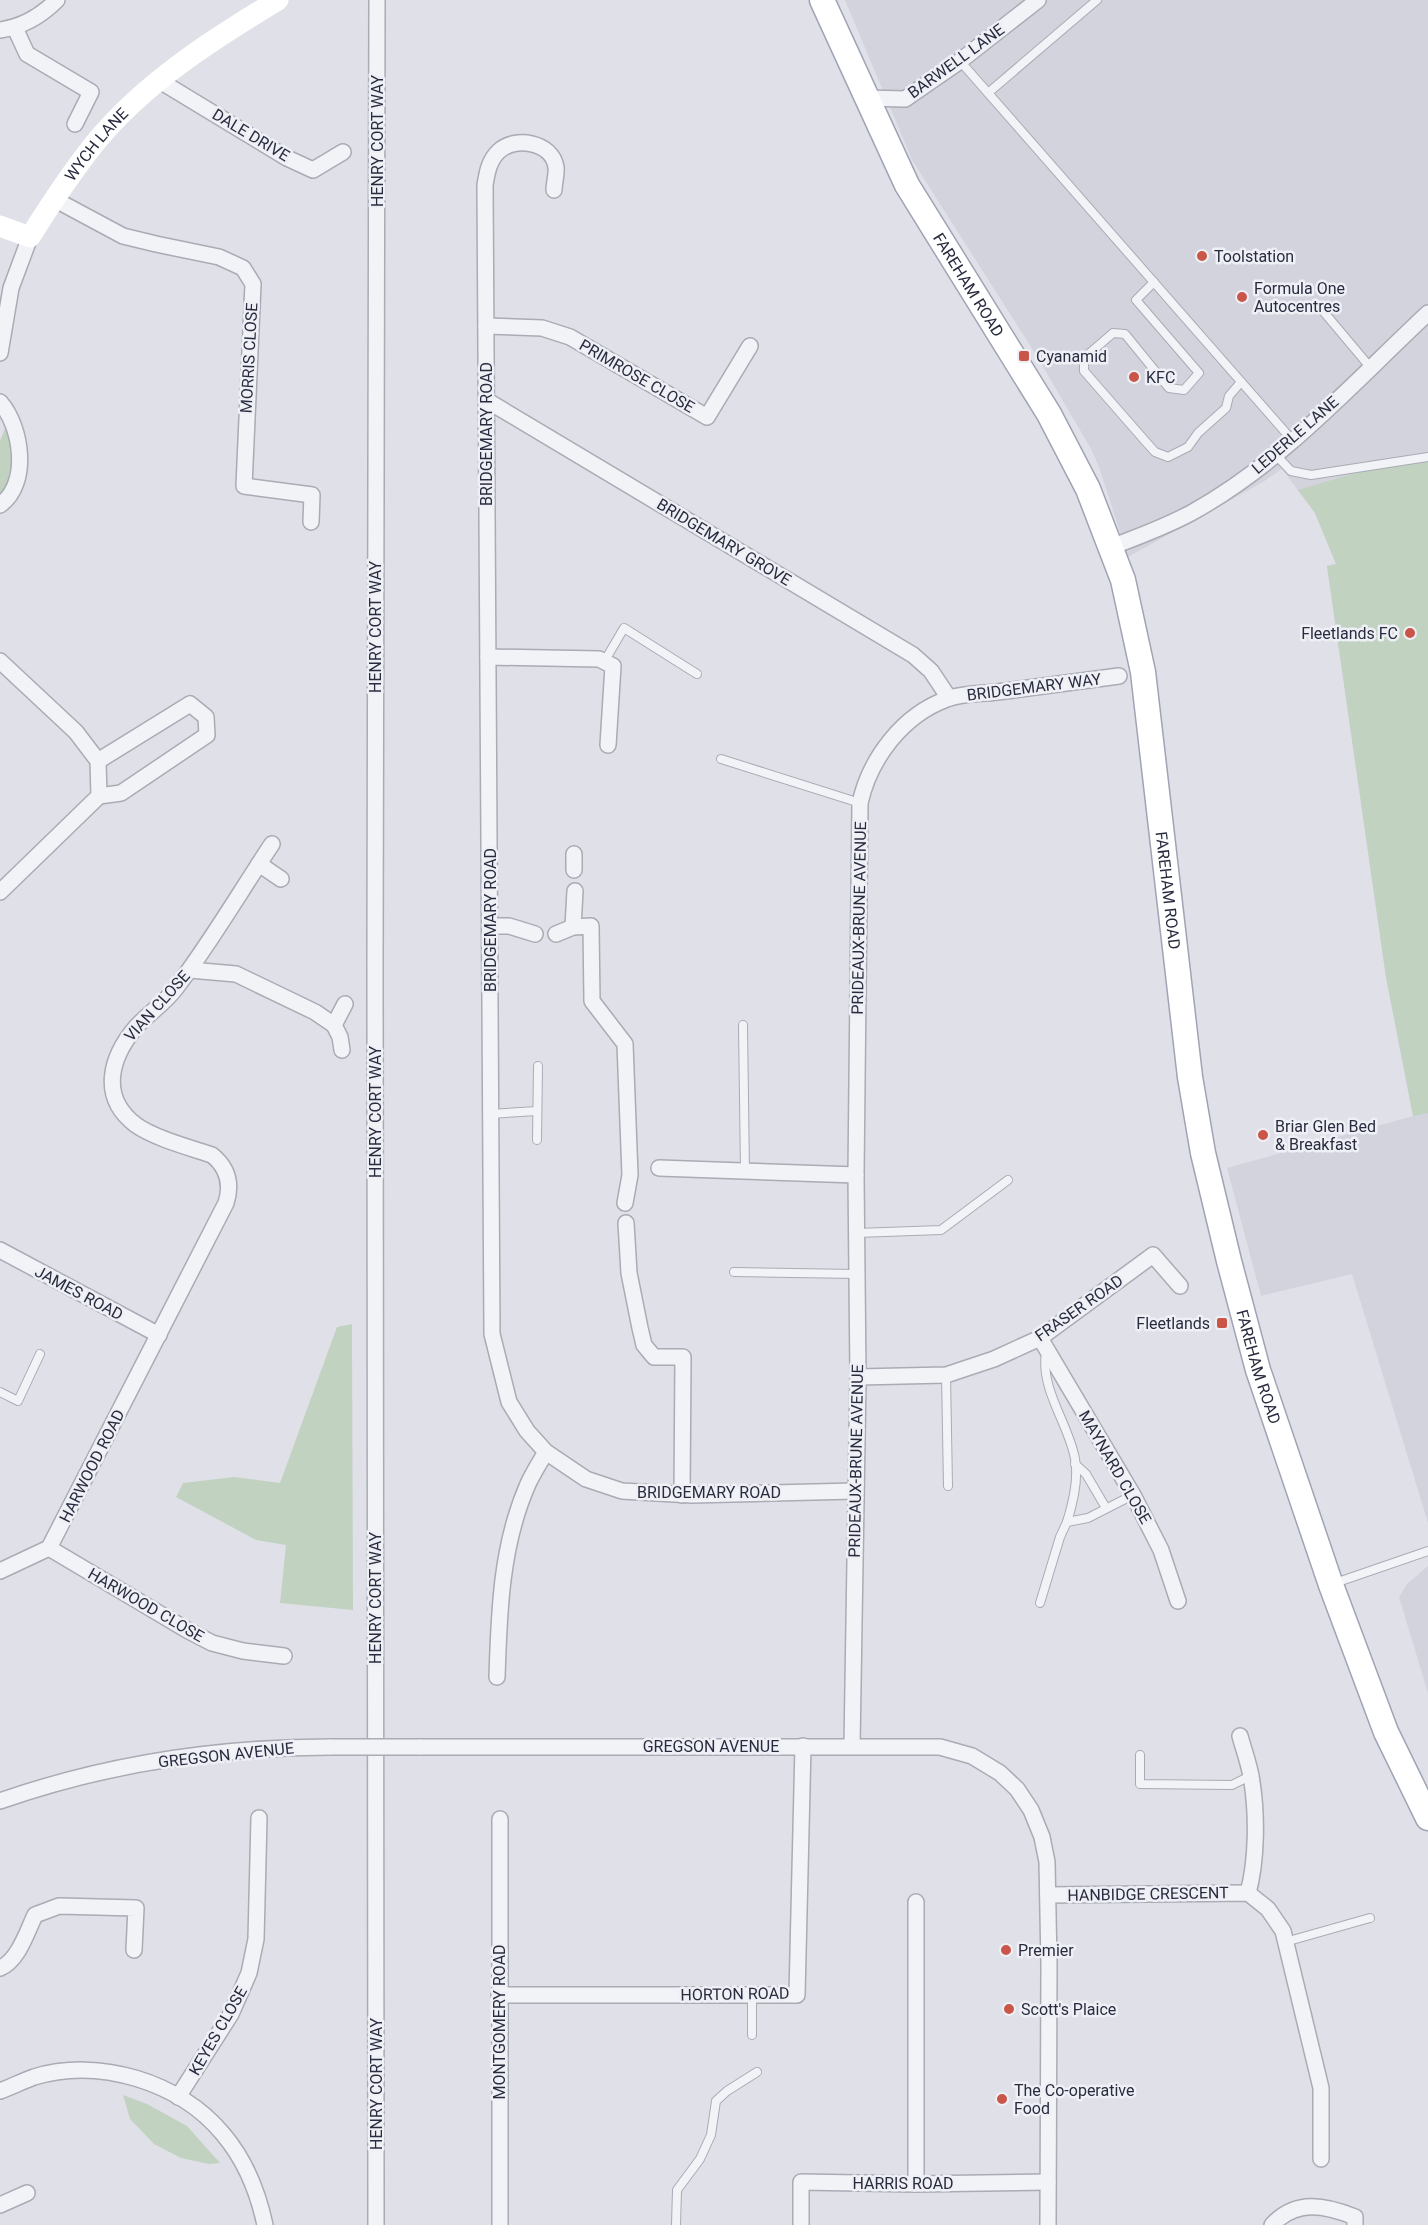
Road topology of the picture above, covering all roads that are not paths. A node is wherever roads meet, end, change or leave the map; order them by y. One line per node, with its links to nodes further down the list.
1 (57, 0): 7 (street)
2 (278, 0): 9 (street, WYCH LANE)
3 (377, 0): 126 (street, HENRY CORT WAY)
4 (822, 0): 11 (main road, FAREHAM ROAD)
5 (1097, 0): 10 (lane)
6 (1032, 2): 8 (street, BARWELL LANE)
7 (7, 29): 12 (street)
8 (960, 62): 10 (lane); 11 (street, BARWELL LANE)
9 (160, 81): 13 (street, DALE DRIVE); 15 (street, WYCH LANE)
10 (988, 93): 18 (lane)
11 (865, 98): 33 (main road, FAREHAM ROAD)
12 (75, 124)
13 (343, 152)
14 (554, 190): 21 (street, BRIDGEMARY ROAD)
15 (54, 199): 17 (street, WYCH LANE); 32 (street, MORRIS CLOSE)
16 (0, 226): 17 (street)
17 (30, 237): 23 (street, WYCH LANE)
18 (1154, 282): 25 (lane); 25 (lane)
19 (1323, 311): 24 (lane)
20 (1428, 313): 24 (street, LEDERLE LANE)
21 (486, 326): 22 (street, PRIMROSE CLOSE); 26 (street, BRIDGEMARY ROAD)
22 (750, 346)
23 (0, 353)
24 (1370, 368): 28 (street, LEDERLE LANE)
25 (1241, 382): 28 (lane)
26 (486, 400): 34 (street, BRIDGEMARY ROAD); 39 (street, BRIDGEMARY GROVE)
27 (0, 402): 31 (street)
28 (1293, 441): 29 (street, LEDERLE LANE)
29 (1276, 455): 30 (lane); 33 (street, LEDERLE LANE)
30 (1428, 457)
31 (0, 505)
32 (311, 522)
33 (1111, 548): 93 (main road, FAREHAM ROAD)
34 (488, 657): 36 (street); 52 (street, BRIDGEMARY ROAD)
35 (0, 661): 42 (street)
36 (604, 662): 37 (lane); 40 (street)
37 (697, 674)
38 (1119, 676): 39 (street, BRIDGEMARY WAY)
39 (949, 698): 44 (street, PRIDEAUX-BRUNE AVENUE)
40 (608, 745)
41 (721, 759): 44 (lane)
42 (98, 761): 43 (street); 43 (street)
43 (99, 796): 51 (street)
44 (860, 803): 67 (street, PRIDEAUX-BRUNE AVENUE)
45 (272, 844): 47 (street, VIAN CLOSE)
46 (574, 854): 48 (street)
47 (259, 864): 49 (street); 56 (street, VIAN CLOSE)
48 (574, 870)
49 (281, 879)
50 (575, 891): 53 (street)
51 (0, 892)
52 (491, 926): 54 (street); 63 (street, BRIDGEMARY ROAD)
53 (573, 927): 55 (street); 69 (street)
54 (535, 934)
55 (556, 934)
56 (190, 970): 58 (street); 76 (street, VIAN CLOSE)
57 (345, 1004): 58 (street)
58 (334, 1025): 60 (street)
59 (743, 1025): 66 (lane)
60 (342, 1050)
61 (538, 1066): 62 (lane)
62 (537, 1111): 63 (lane); 64 (lane)
63 (490, 1114): 82 (street, BRIDGEMARY ROAD)
64 (537, 1140)
65 (659, 1168): 66 (street)
66 (745, 1172): 67 (street)
67 (856, 1175): 71 (street, PRIDEAUX-BRUNE AVENUE)
68 (1008, 1180): 71 (lane)
69 (625, 1203)
70 (626, 1223): 86 (street)
71 (857, 1233): 74 (street, PRIDEAUX-BRUNE AVENUE)
72 (0, 1250): 76 (street, JAMES ROAD)
73 (734, 1272): 74 (lane)
74 (857, 1274): 80 (street, PRIDEAUX-BRUNE AVENUE)
75 (1180, 1286): 77 (street, FRASER ROAD)
76 (159, 1335): 90 (street, HARWOOD ROAD)
77 (1044, 1343): 79 (street, FRASER ROAD); 83 (lane); 87 (street, MAYNARD CLOSE)
78 (40, 1354): 81 (lane)
79 (946, 1375): 80 (street, FRASER ROAD); 84 (lane)
80 (858, 1377): 85 (street, PRIDEAUX-BRUNE AVENUE)
81 (0, 1392)
82 (546, 1452): 86 (street, BRIDGEMARY ROAD); 97 (street)
83 (1075, 1464): 88 (lane); 89 (lane)
84 (948, 1486)
85 (855, 1491): 86 (street, BRIDGEMARY ROAD); 100 (street, PRIDEAUX-BRUNE AVENUE)
86 (682, 1495)
87 (1132, 1495): 88 (lane); 94 (street, MAYNARD CLOSE)
88 (1106, 1508): 89 (lane)
89 (1066, 1522): 95 (lane)
90 (49, 1548): 92 (street); 96 (street, HARWOOD CLOSE)
91 (1428, 1551): 93 (lane)
92 (0, 1571)
93 (1331, 1585): 105 (main road, FAREHAM ROAD)
94 (1178, 1601)
95 (1040, 1603)
96 (284, 1656)
97 (497, 1677)
98 (1240, 1736): 102 (street, HANBIDGE CRESCENT)
99 (803, 1746): 100 (street, GREGSON AVENUE); 103 (street, GREGSON AVENUE, bridge); 115 (street, HORTON ROAD)
100 (852, 1746): 108 (street, GREGSON AVENUE)
101 (1140, 1755): 102 (lane)
102 (1250, 1776): 107 (street, HANBIDGE CRESCENT)
103 (0, 1801)
104 (259, 1818): 119 (street, KEYES CLOSE)
105 (1428, 1818)
106 (500, 1819): 114 (street, MONTGOMERY ROAD)
107 (1248, 1893): 108 (street, HANBIDGE CRESCENT); 111 (street, HANBIDGE CRESCENT)
108 (1047, 1895): 121 (street, GREGSON AVENUE)
109 (916, 1902): 122 (street)
110 (1370, 1918): 111 (lane)
111 (1285, 1942): 120 (street, HANBIDGE CRESCENT)
112 (134, 1950): 113 (street)
113 (0, 1968)
114 (499, 1995): 115 (street, HORTON ROAD); 127 (street, MONTGOMERY ROAD)
115 (752, 1995): 116 (lane)
116 (752, 2035)
117 (757, 2072): 128 (lane)
118 (0, 2091): 119 (street)
119 (178, 2097): 125 (street)
120 (1321, 2159)
121 (1048, 2182): 122 (street, HARRIS ROAD); 130 (street, GREGSON AVENUE)
122 (915, 2184): 129 (street, HARRIS ROAD)
123 (27, 2193): 124 (street)
124 (0, 2205)
125 (265, 2225)
126 (376, 2225)
127 (500, 2225)
128 (676, 2225)
129 (801, 2225)
130 (1048, 2225)
131 (1272, 2225): 132 (street)
132 (1355, 2225)

